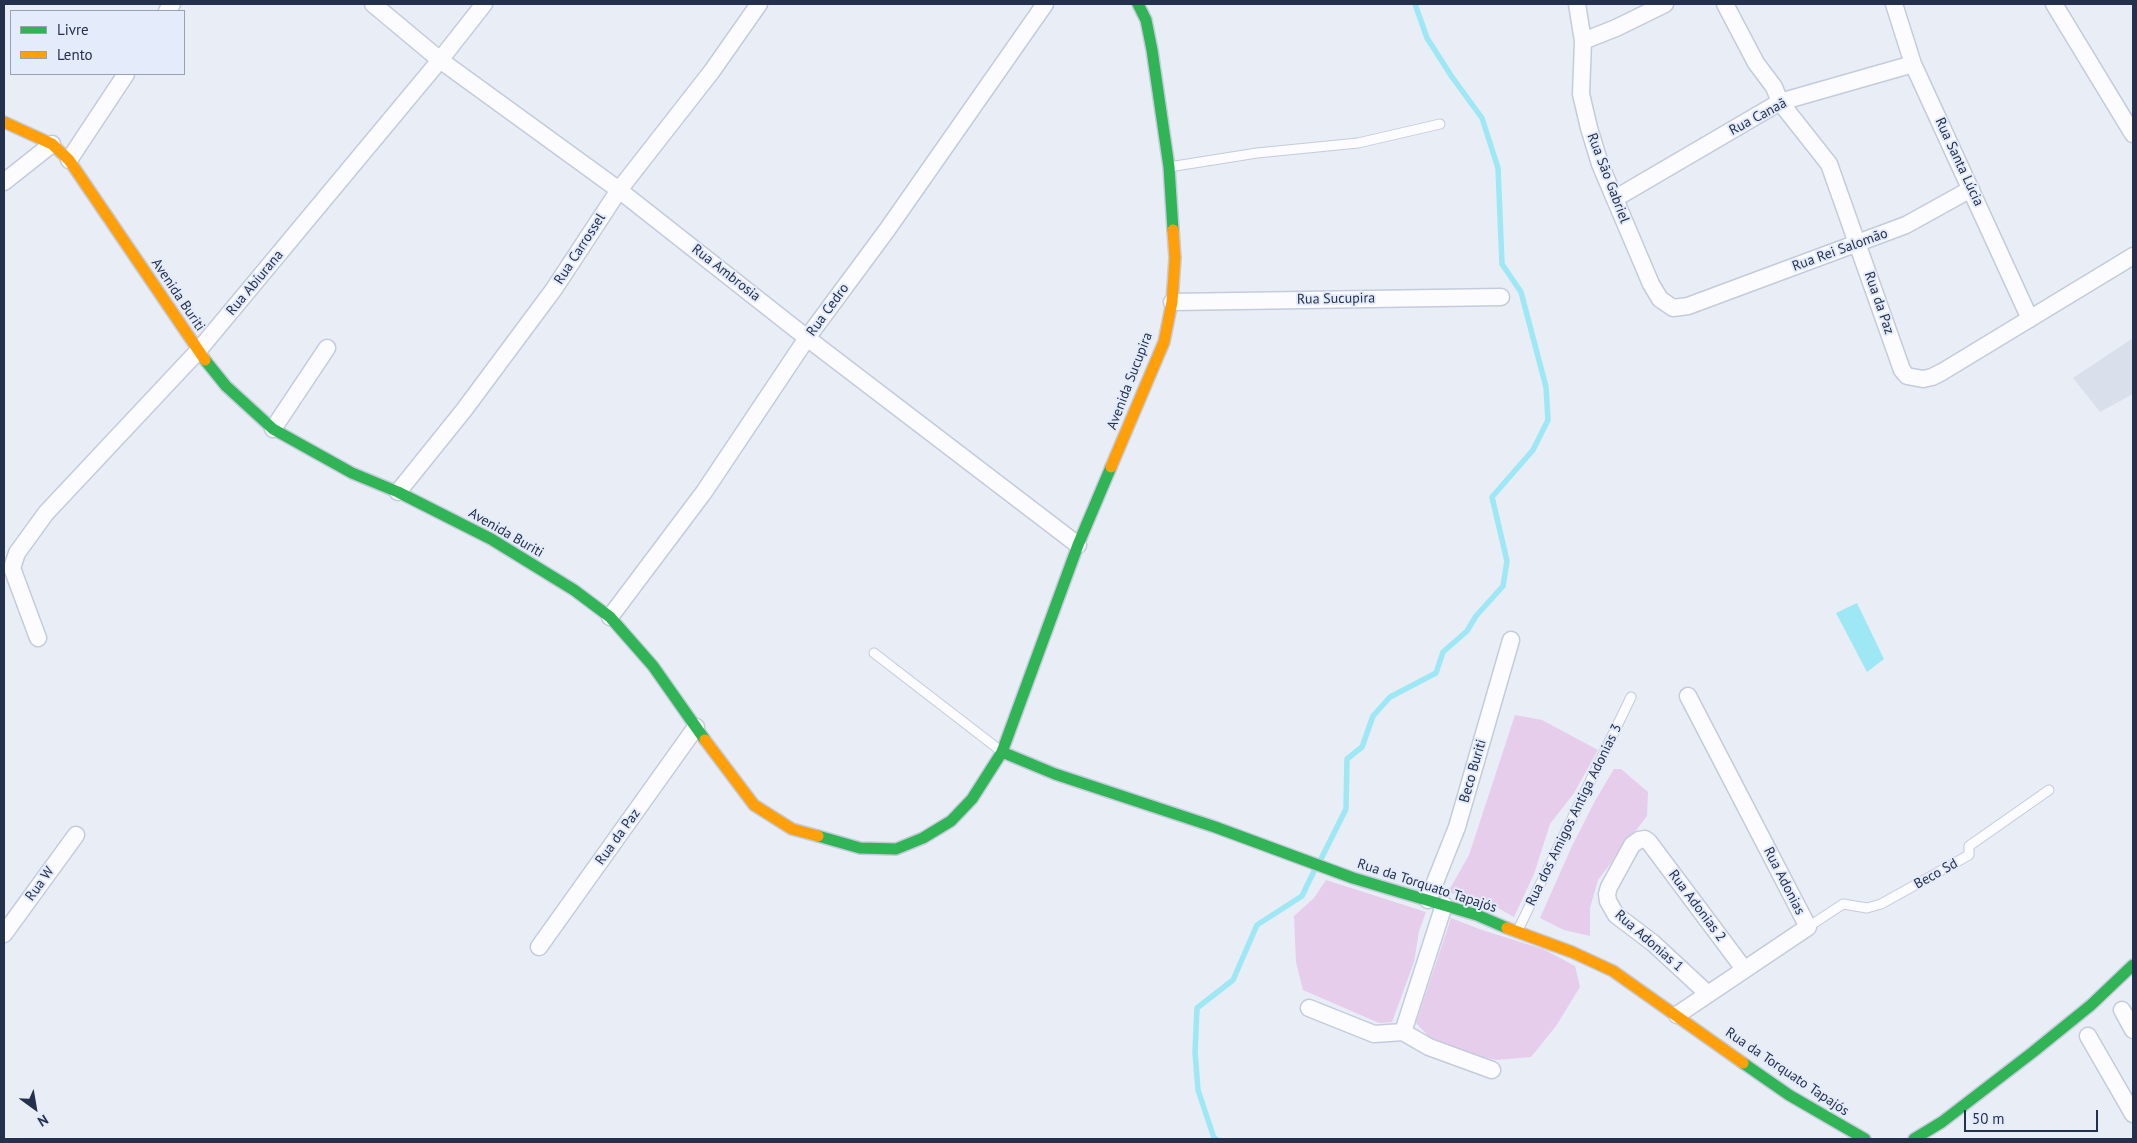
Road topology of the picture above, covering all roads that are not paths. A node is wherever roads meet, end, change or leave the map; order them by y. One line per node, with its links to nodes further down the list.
1 (373, 4): 12 (street, Rua Ambrosia)
2 (484, 4): 12 (street, Rua Abíurana)
3 (759, 4): 24 (street, Rua Carrossel)
4 (1046, 4): 32 (street, Rua Cedro)
5 (1138, 4): 21 (street, Avenida Sucupira)
6 (1577, 4): 11 (street, Rua São Gabriel)
7 (1666, 4): 11 (street)
8 (1725, 4): 15 (street, Rua da Paz)
9 (1894, 4): 13 (street, Rua Santa Lúcia)
10 (2054, 4): 18 (street)
11 (1583, 41): 25 (street, Rua São Gabriel)
12 (440, 60): 24 (street, Rua Ambrosia); 34 (street, Rua Abíurana)
13 (1914, 64): 15 (street, Rua Canaã); 23 (street, Rua Santa Lúcia)
14 (125, 75): 20 (street)
15 (1780, 102): 25 (street, Rua Canaã); 26 (street, Rua da Paz)
16 (4, 122): 19 (street, Avenida Buriti)
17 (1440, 124): 21 (lane)
18 (2133, 134)
19 (52, 144): 20 (street, Avenida Buriti); 22 (street)
20 (69, 160): 34 (street, Avenida Buriti)
21 (1168, 167): 30 (street, Avenida Sucupira)
22 (4, 182)
23 (1971, 189): 26 (street, Rua Rei Salomão); 31 (street, Rua Santa Lúcia)
24 (619, 190): 32 (street, Rua Ambrosia); 36 (street, Rua Carrossel)
25 (1616, 198): 29 (street, Rua São Gabriel)
26 (1858, 244): 29 (street, Rua Rei Salomão); 31 (street, Rua da Paz)
27 (2133, 256): 31 (street, Rua da Paz)
28 (1500, 298): 30 (street, Rua Sucupira)
29 (1703, 300)
30 (1172, 302): 37 (street, Avenida Sucupira)
31 (2030, 319)
32 (807, 338): 37 (street, Rua Ambrosia); 38 (street, Rua Cedro)
33 (327, 348): 35 (street)
34 (198, 351): 35 (street, Avenida Buriti); 39 (street, Rua Abíurana)
35 (273, 429): 36 (street, Avenida Buriti)
36 (398, 492): 38 (street, Avenida Buriti)
37 (1078, 545): 45 (street, Avenida Sucupira)
38 (610, 617): 44 (street, Avenida Buriti)
39 (38, 638)
40 (1512, 640): 49 (street, Beco Buriti)
41 (874, 653): 45 (lane)
42 (1688, 696): 50 (street, Rua Adonias)
43 (1631, 697): 51 (lane, Rua dos Amigos Antiga Adonias 3)
44 (696, 727): 45 (street, Avenida Buriti); 53 (street, Rua da Paz)
45 (1002, 752): 49 (street, Rua da Torquato Tapajós)
46 (2049, 790): 50 (lane, Beco Sd)
47 (76, 835): 52 (street, Rua W)
48 (1649, 842): 55 (street, Rua Adonias 2); 56 (street, Rua Adonias 1)
49 (1436, 902): 51 (street, Rua da Torquato Tapajós); 61 (street, Beco Buriti)
50 (1808, 927): 55 (street, Rua Adonias)
51 (1517, 933): 59 (street, Rua da Torquato Tapajós)
52 (4, 934)
53 (539, 947)
54 (2133, 965): 66 (street)
55 (1744, 969): 56 (street, Rua Adonias)
56 (1708, 994): 59 (street, Rua Adonias)
57 (1309, 1008): 61 (street)
58 (2122, 1010): 60 (street)
59 (1678, 1015): 65 (street, Rua da Torquato Tapajós)
60 (2133, 1030)
61 (1403, 1032): 63 (street)
62 (2088, 1036): 64 (street)
63 (1492, 1070)
64 (2133, 1114)
65 (1865, 1139)
66 (1914, 1139)

